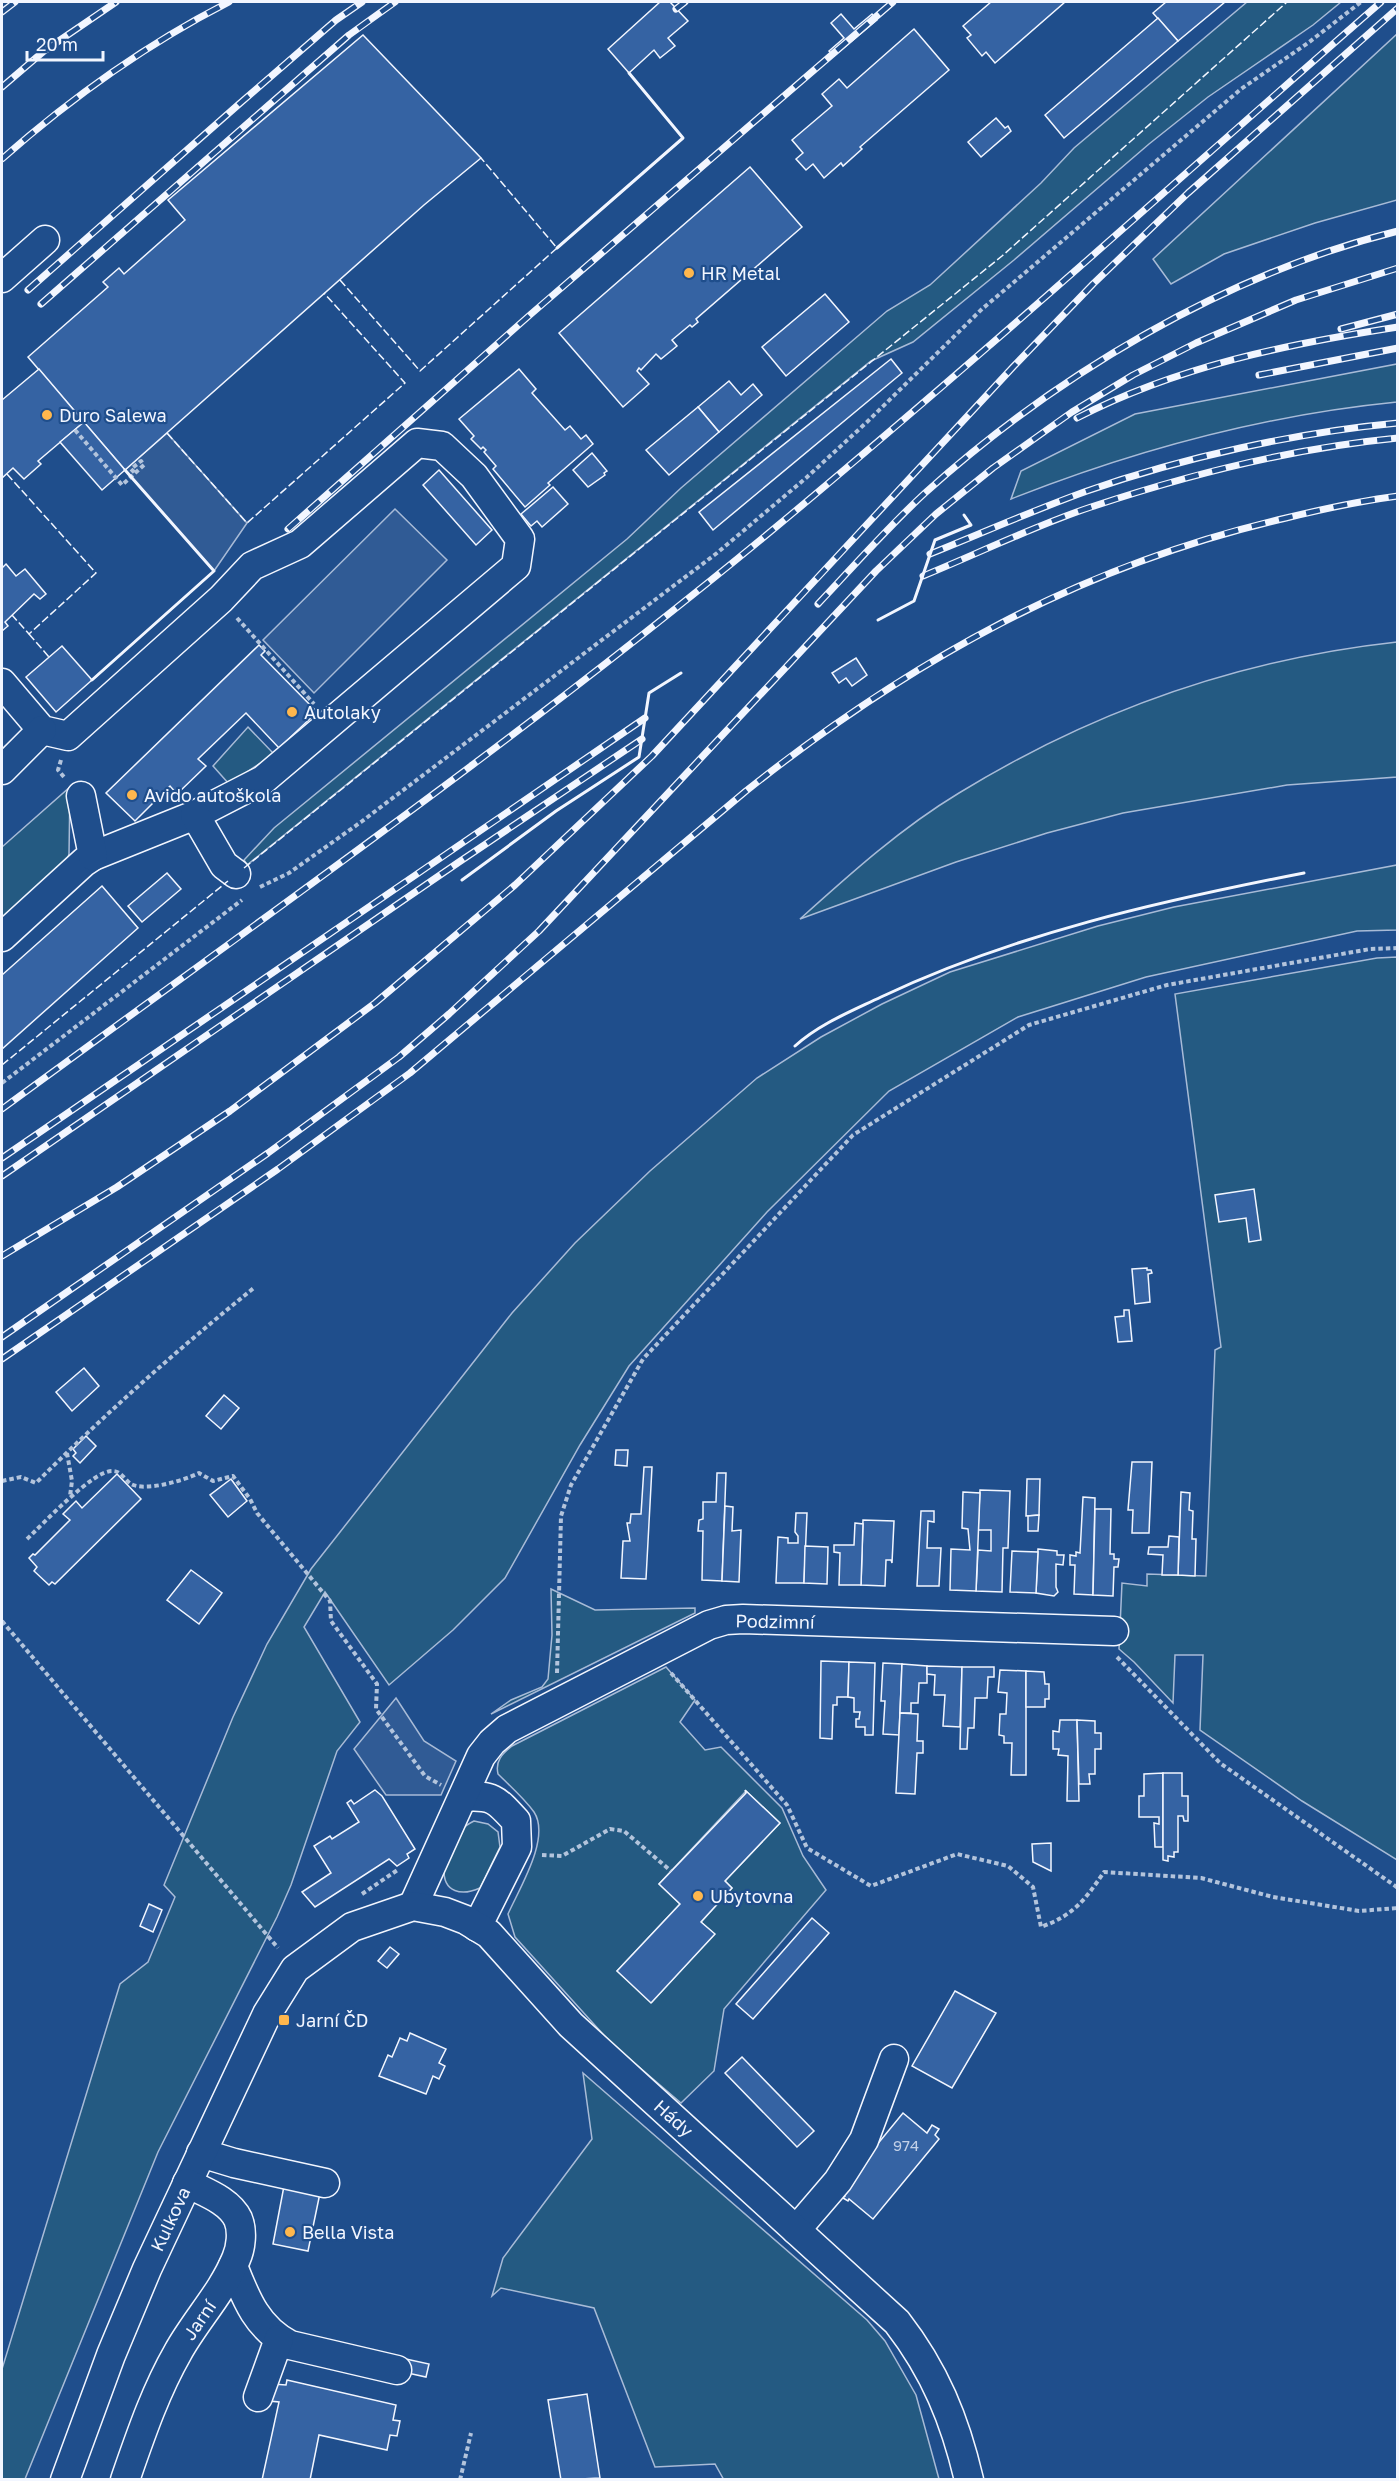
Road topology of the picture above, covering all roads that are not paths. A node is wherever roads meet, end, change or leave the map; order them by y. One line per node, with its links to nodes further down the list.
1 (45, 240): 2 (street)
2 (2, 278)
3 (2, 683): 4 (street)
4 (42, 730): 5 (street); 7 (street)
5 (2, 770)
6 (81, 796): 8 (street)
7 (195, 815): 8 (street); 9 (street)
8 (93, 856): 10 (street)
9 (248, 886)
10 (2, 937)
11 (1102, 1630): 12 (street, Podzimní)
12 (463, 1797): 13 (street, Podzimní); 14 (street)
13 (413, 1906): 14 (street, Hády); 15 (street, Hády)
14 (477, 1927): 20 (street, Hády)
15 (288, 1960): 17 (street, Kulkova)
16 (894, 2060): 20 (street)
17 (201, 2153): 18 (street, Kulkova); 19 (street)
18 (187, 2182): 21 (street, Jarní); 25 (street, Kulkova)
19 (325, 2183)
20 (796, 2230): 27 (street, Hády)
21 (233, 2266): 22 (street); 26 (street, Jarní)
22 (279, 2339): 23 (street); 24 (street)
23 (397, 2370)
24 (258, 2397)
25 (65, 2480)
26 (125, 2480)
27 (969, 2480)

